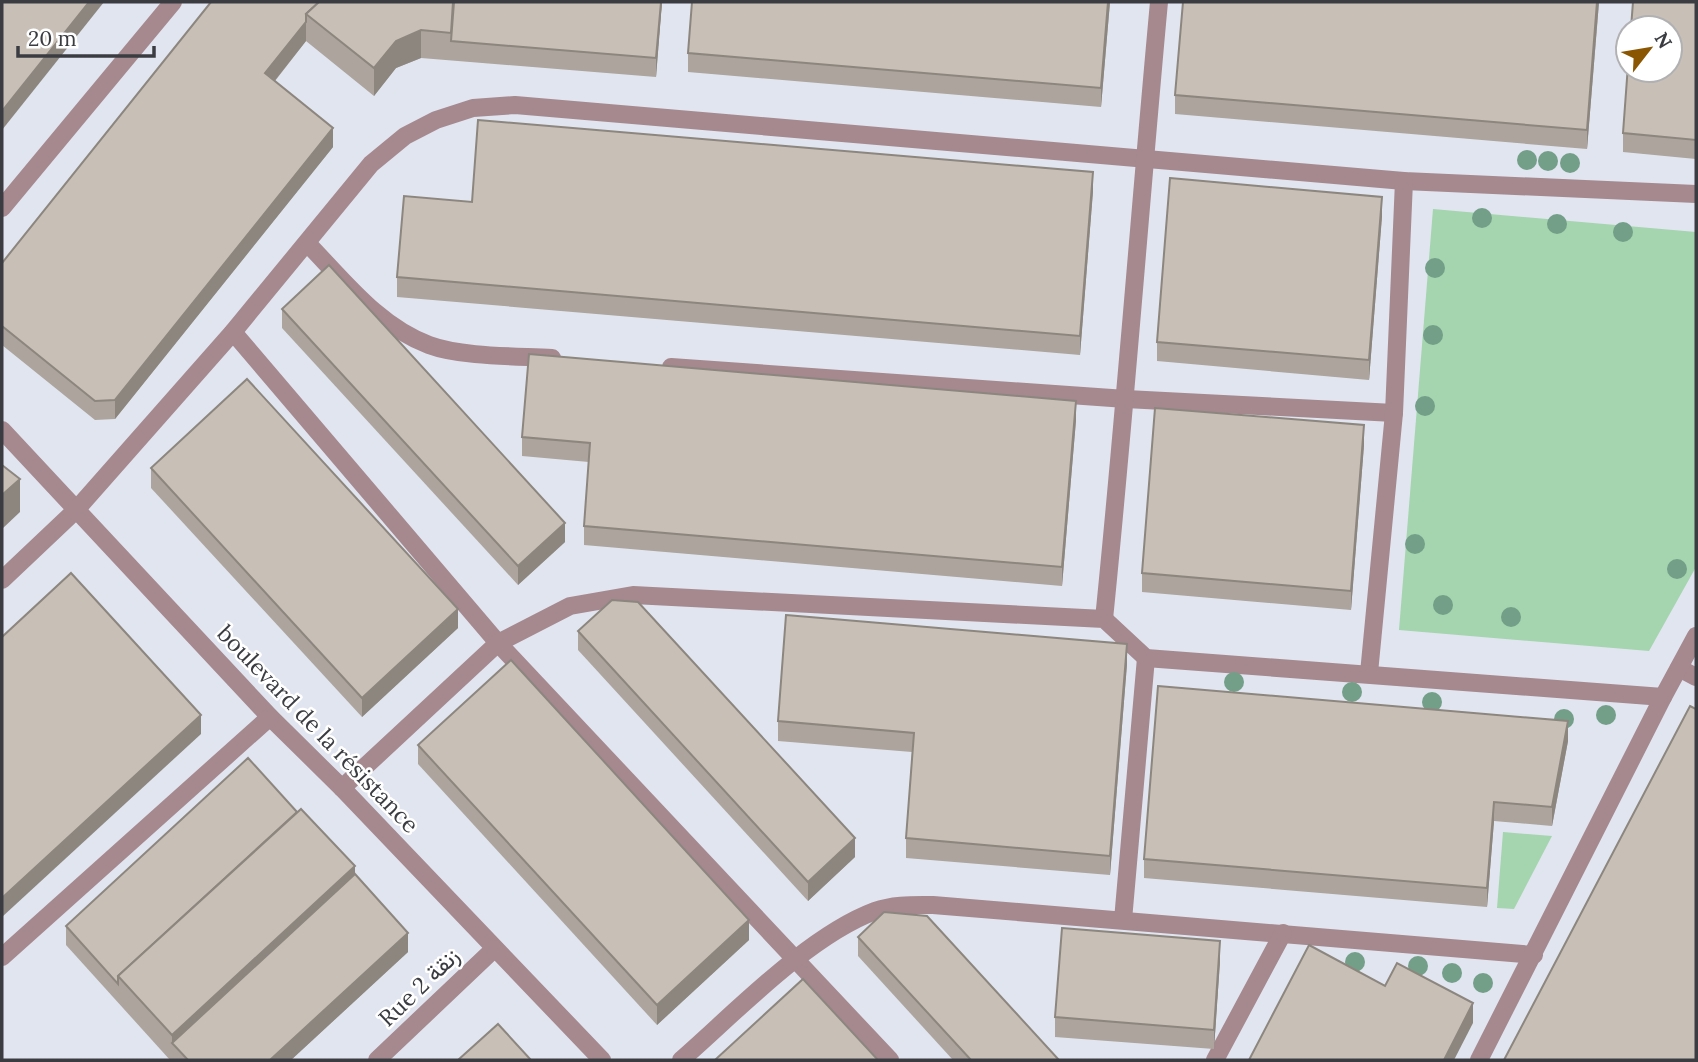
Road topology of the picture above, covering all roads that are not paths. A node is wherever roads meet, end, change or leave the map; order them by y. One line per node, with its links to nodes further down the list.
1 (173, 2): 6 (street)
2 (1159, 2): 3 (street)
3 (1144, 158): 4 (street); 7 (street); 11 (street)
4 (1404, 181): 5 (street); 12 (street)
5 (1696, 194)
6 (2, 208)
7 (307, 243): 8 (street); 9 (street)
8 (233, 332): 14 (street); 18 (street)
9 (563, 359)
10 (659, 366): 11 (street)
11 (1126, 399): 12 (street); 16 (street)
12 (1394, 413): 21 (street)
13 (2, 430): 14 (street, boulevard de la résistance)
14 (76, 510): 15 (street); 24 (street, boulevard de la résistance)
15 (2, 580)
16 (1104, 619): 18 (street); 19 (street)
17 (1696, 636): 20 (street)
18 (498, 643): 25 (street); 31 (street)
19 (1146, 658): 21 (street); 26 (street)
20 (1679, 668): 22 (street); 23 (street)
21 (1369, 673): 23 (street)
22 (1696, 677)
23 (1663, 697): 29 (street)
24 (270, 716): 25 (street, boulevard de la résistance); 30 (street)
25 (342, 788): 28 (street, boulevard de la résistance)
26 (1124, 920): 27 (street); 31 (street)
27 (1283, 933): 29 (street); 36 (street)
28 (494, 949): 32 (street, Rue 2 زنقة); 33 (street, boulevard de la résistance)
29 (1534, 955): 37 (street)
30 (2, 957)
31 (796, 959): 34 (street); 35 (street)
32 (377, 1060)
33 (602, 1060)
34 (681, 1060)
35 (890, 1060)
36 (1215, 1060)
37 (1479, 1060)

